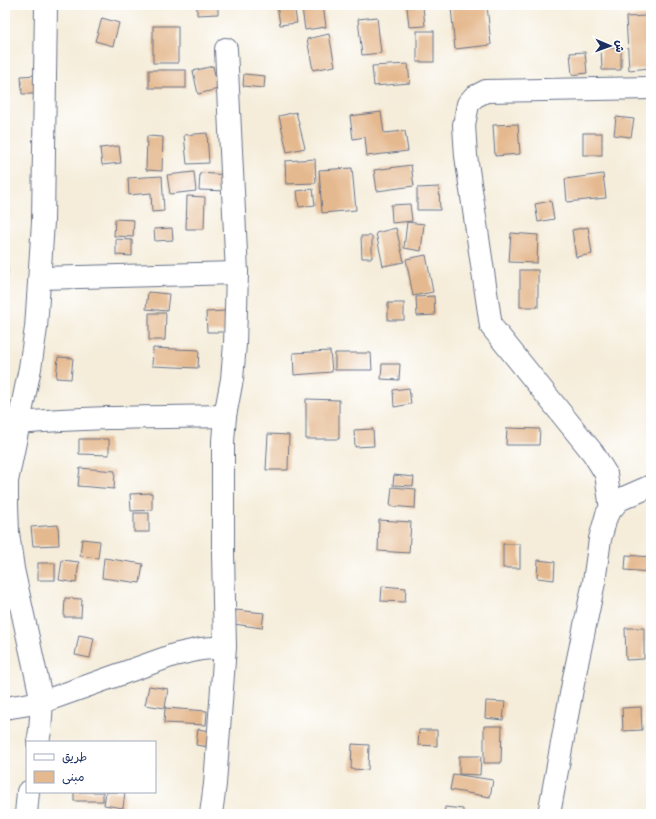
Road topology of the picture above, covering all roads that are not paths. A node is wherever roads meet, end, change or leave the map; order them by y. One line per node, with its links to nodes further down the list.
1 (46, 5): 5 (street)
2 (226, 49): 4 (street)
3 (651, 88): 10 (street)
4 (237, 273): 5 (street); 6 (street)
5 (40, 278): 7 (street)
6 (226, 416): 7 (street); 11 (street)
7 (19, 423): 8 (street)
8 (6, 481): 12 (street)
9 (651, 486): 10 (street)
10 (611, 509): 18 (street)
11 (225, 647): 12 (street); 17 (street)
12 (42, 702): 13 (street); 14 (street)
13 (5, 708)
14 (38, 741)
15 (28, 793): 16 (street)
16 (26, 814)
17 (210, 814)
18 (549, 814)

